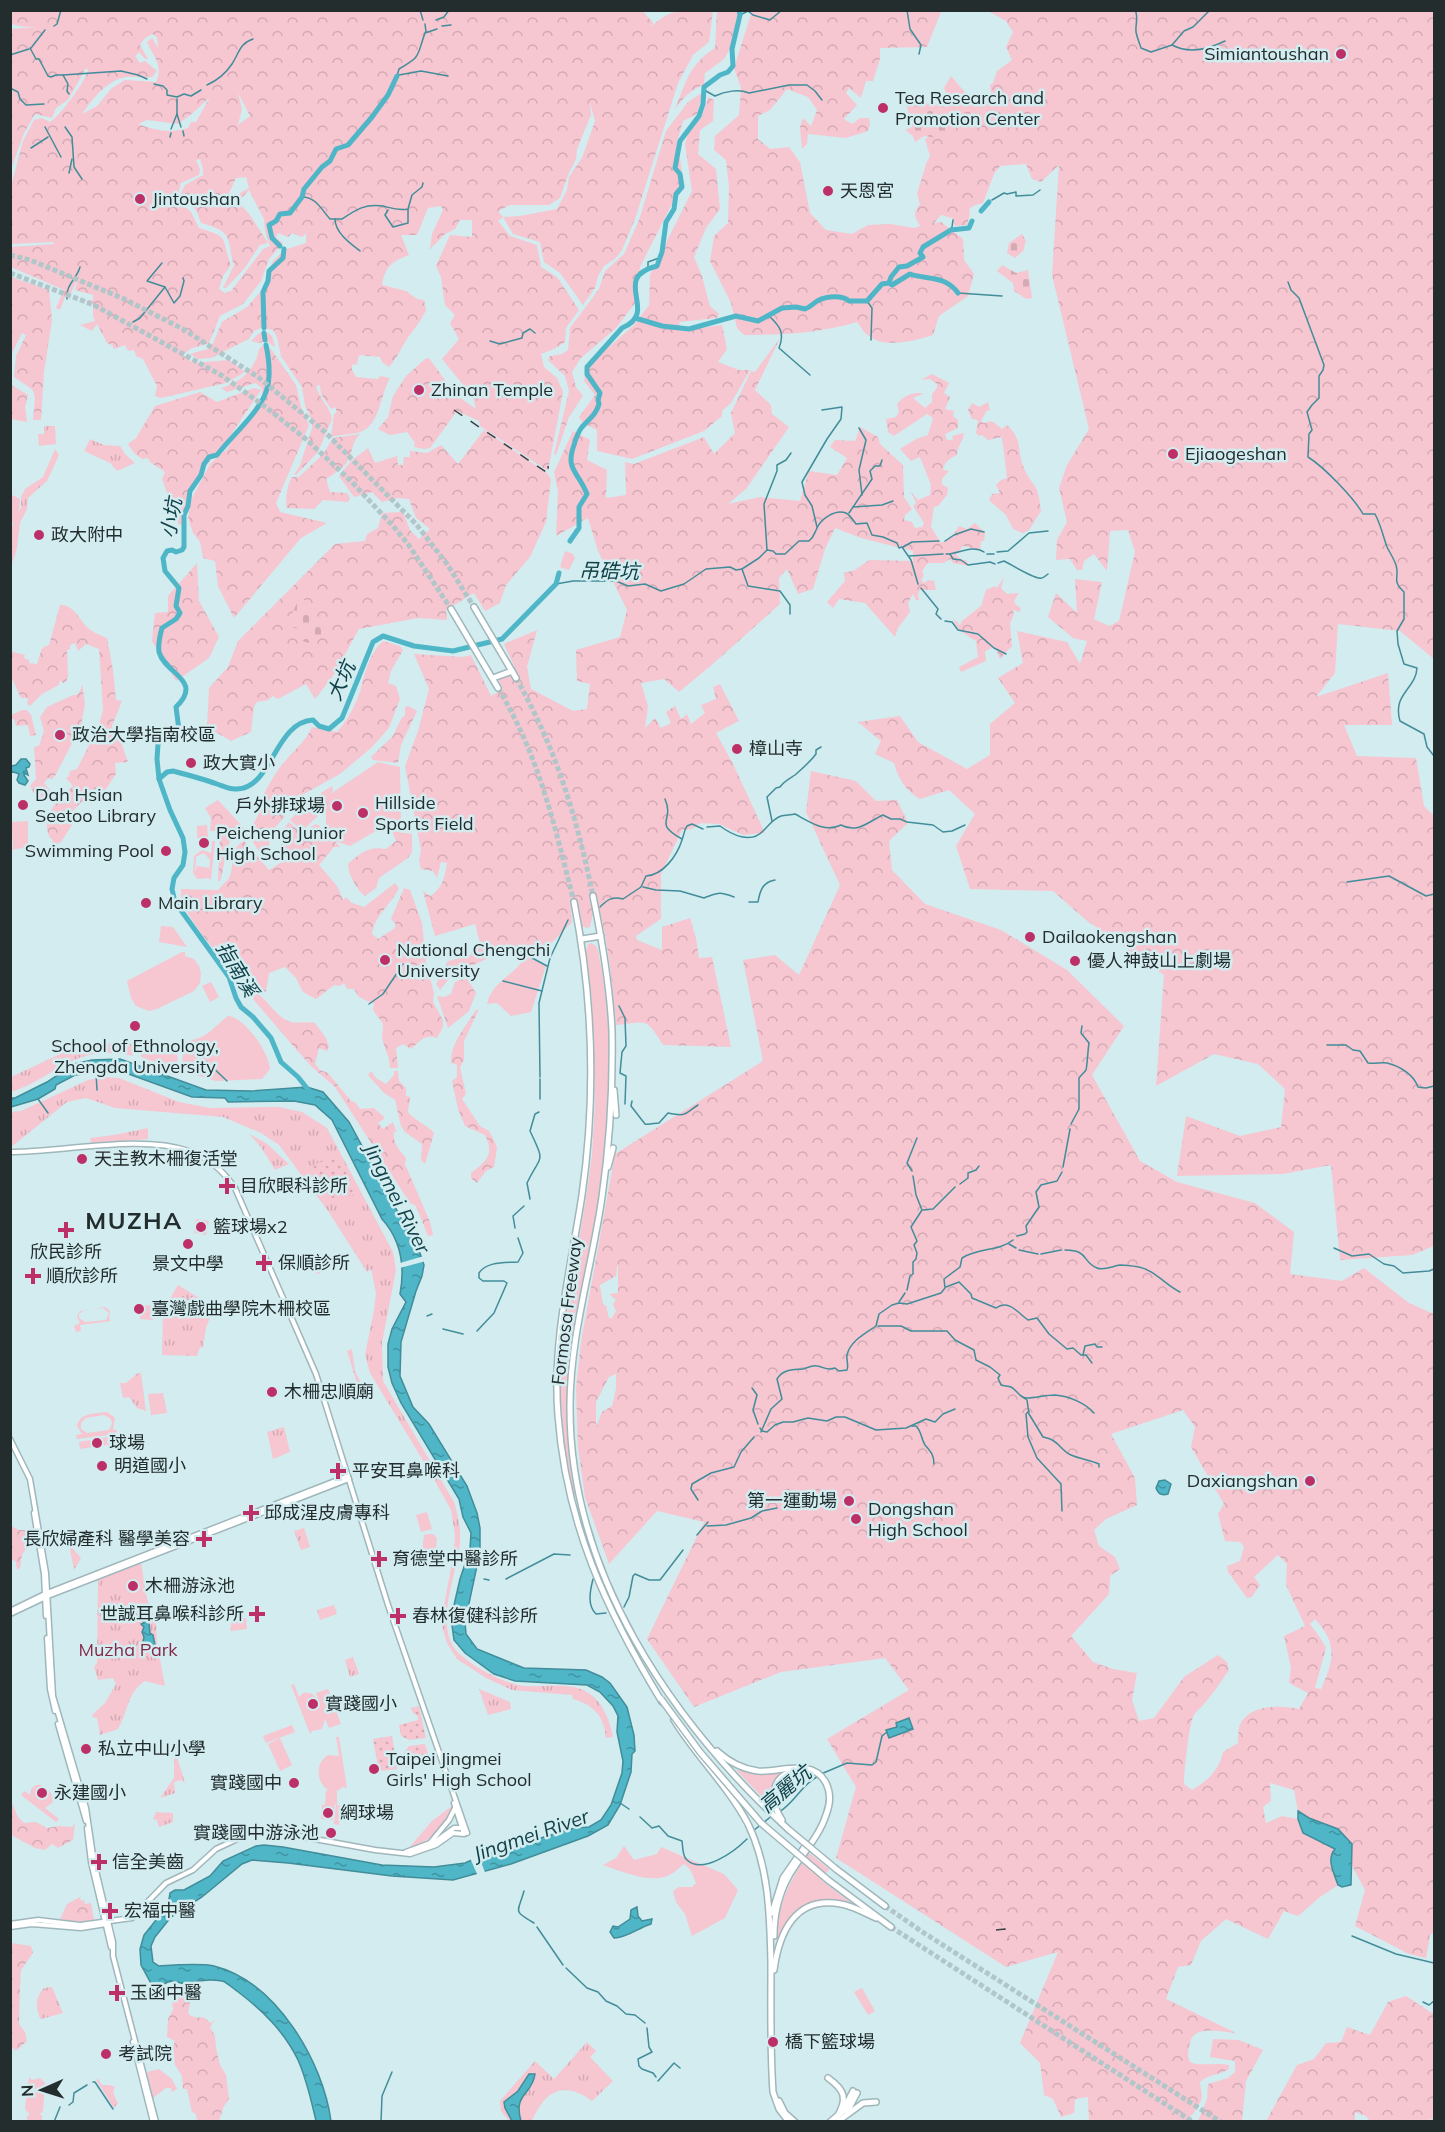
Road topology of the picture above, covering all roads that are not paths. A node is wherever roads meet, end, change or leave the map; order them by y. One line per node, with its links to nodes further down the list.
1 (474, 607): 3 (highway)
2 (452, 611): 4 (highway)
3 (512, 671): 4 (highway); 5 (highway)
4 (493, 678): 6 (highway)
5 (516, 678)
6 (498, 688)
7 (593, 896): 9 (highway, Formosa Freeway)
8 (574, 902): 10 (highway, Formosa Freeway)
9 (601, 936): 10 (highway); 11 (highway, Formosa Freeway)
10 (582, 939): 20 (highway, Formosa Freeway)
11 (611, 1062): 12 (highway); 15 (highway, Formosa Freeway)
12 (616, 1115)
13 (613, 1148): 15 (highway)
14 (10, 1152): 17 (main road)
15 (602, 1198): 21 (highway, Formosa Freeway)
16 (10, 1439): 18 (main road)
17 (348, 1478): 18 (main road); 23 (main road)
18 (46, 1595): 19 (main road); 32 (main road)
19 (10, 1612)
20 (661, 1699): 31 (highway, Formosa Freeway, bridge); 35 (highway, bridge)
21 (704, 1741): 22 (highway); 25 (highway, Formosa Freeway)
22 (812, 1772): 25 (highway); 29 (highway)
23 (454, 1796): 24 (main road); 26 (main road)
24 (456, 1807): 26 (main road); 27 (main road)
25 (788, 1829): 30 (highway, Formosa Freeway, bridge)
26 (464, 1831): 27 (main road); 28 (main road)
27 (430, 1844): 28 (main road)
28 (405, 1852): 32 (main road)
29 (789, 1872): 35 (highway); 36 (highway)
30 (885, 1906)
31 (876, 1918): 34 (highway, Formosa Freeway); 36 (highway)
32 (107, 1923): 33 (main road); 41 (main road)
33 (10, 1926)
34 (891, 1927)
35 (770, 1933): 42 (highway)
36 (774, 1970): 43 (highway)
37 (828, 2078): 40 (highway)
38 (855, 2092): 40 (highway)
39 (876, 2102): 40 (highway)
40 (837, 2120): 44 (highway)
41 (154, 2121)
42 (789, 2121)
43 (795, 2121)
44 (830, 2121)

